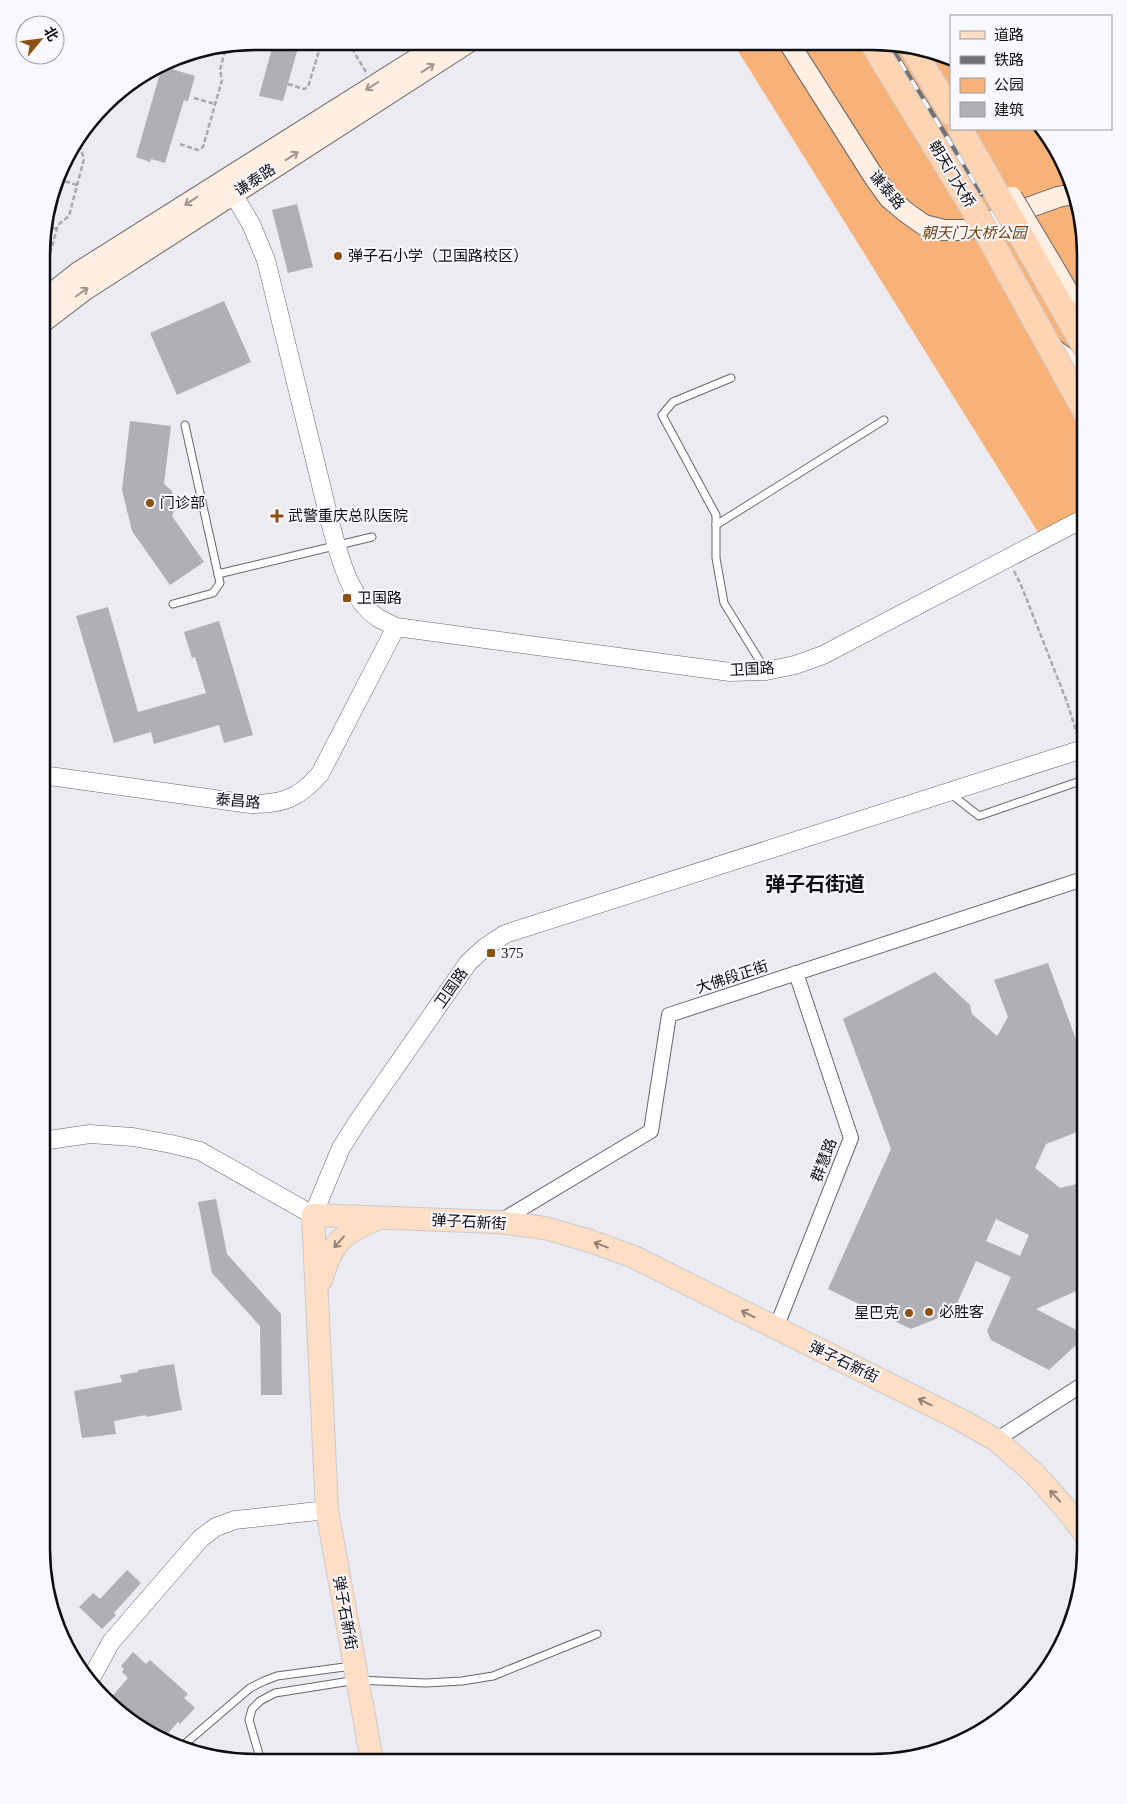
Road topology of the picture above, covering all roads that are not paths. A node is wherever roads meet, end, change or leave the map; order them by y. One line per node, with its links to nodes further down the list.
1 (431, 50): 12 (main road, 谦泰路, one-way to 12)
2 (456, 50): 12 (main road, 谦泰路, one-way to 2)
3 (793, 50): 13 (main road, 谦泰路)
4 (867, 50): 18 (main road)
5 (876, 50): 20 (highway, 朝天门大桥, bridge)
6 (916, 55): 9 (highway)
7 (929, 58): 8 (main road)
8 (950, 91)
9 (950, 111)
10 (961, 130): 17 (highway, 朝天门大桥, bridge)
11 (973, 130): 15 (main road, bridge)
12 (228, 187): 14 (main road, 谦泰路, one-way to 14); 16 (main road, 谦泰路, one-way to 12); 26 (street, 卫国路)
13 (1068, 195)
14 (50, 295)
15 (1077, 301)
16 (50, 317)
17 (1077, 333)
18 (1077, 364)
19 (731, 378): 24 (lane)
20 (1077, 397)
21 (884, 420): 24 (lane)
22 (185, 426): 27 (lane)
23 (1077, 522): 30 (street, 卫国路)
24 (716, 525): 30 (lane)
25 (372, 537): 26 (lane)
26 (336, 545): 27 (lane); 29 (street, 卫国路)
27 (218, 574): 28 (lane)
28 (173, 604)
29 (396, 627): 30 (street, 卫国路); 32 (street, 泰昌路)
30 (766, 671)
31 (1077, 751): 34 (street, 卫国路)
32 (50, 776)
33 (1077, 782): 34 (lane)
34 (949, 792): 38 (street, 卫国路)
35 (1077, 881): 36 (street, 大佛段正街)
36 (796, 973): 40 (street, 大佛段正街); 42 (street, 群慧路)
37 (50, 1140): 38 (street)
38 (314, 1215): 39 (main road, 弹子石新街); 41 (main road, 弹子石新街)
39 (380, 1218): 40 (main road, 弹子石新街); 41 (main road, one-way to 41)
40 (498, 1222): 42 (main road, 弹子石新街, one-way to 40)
41 (317, 1293): 45 (main road, 弹子石新街)
42 (776, 1328): 44 (main road, 弹子石新街, one-way to 42)
43 (1077, 1389): 44 (street)
44 (996, 1440): 46 (main road, 弹子石新街, one-way to 44)
45 (327, 1510): 48 (main road, 弹子石新街); 49 (street)
46 (1077, 1523)
47 (597, 1634): 48 (lane)
48 (356, 1673): 50 (lane); 51 (lane); 52 (main road, 弹子石新街)
49 (92, 1674)
50 (187, 1742)
51 (259, 1754)
52 (371, 1754)

